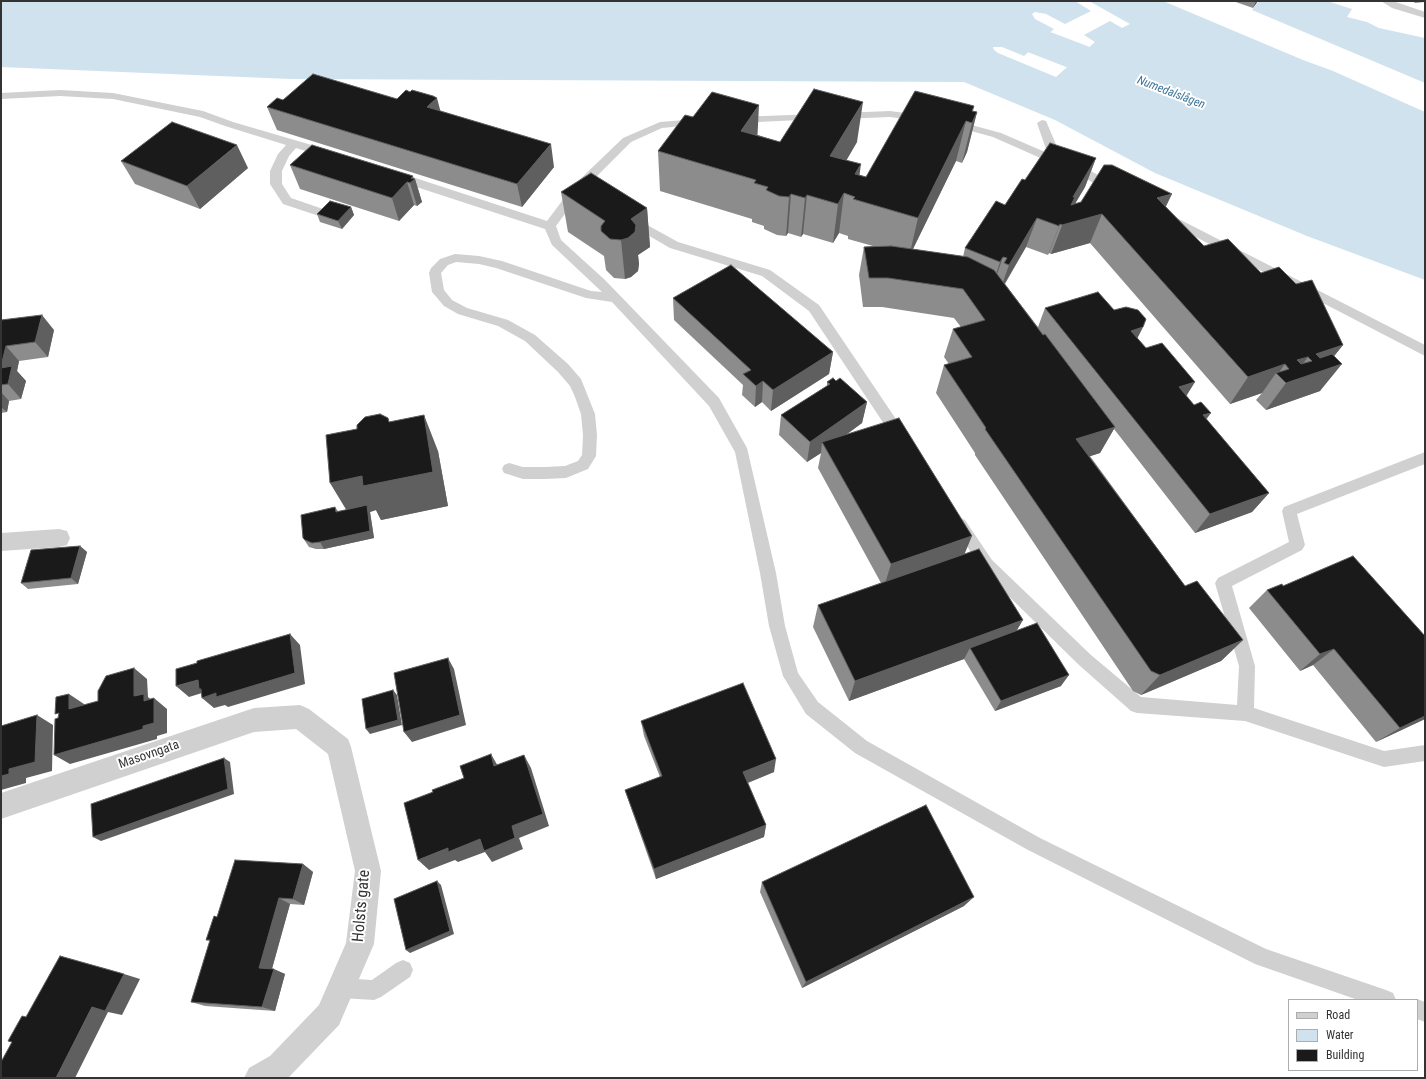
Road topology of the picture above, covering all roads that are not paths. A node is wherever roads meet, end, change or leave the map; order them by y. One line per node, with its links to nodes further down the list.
1 (1386, 1): 2 (lane)
2 (1425, 15)
3 (1, 96): 9 (lane)
4 (929, 119): 5 (lane)
5 (727, 120)
6 (712, 121): 13 (lane)
7 (944, 121): 11 (lane)
8 (1042, 123): 11 (lane)
9 (294, 144): 10 (lane); 17 (lane)
10 (337, 157)
11 (1048, 157): 14 (lane)
12 (388, 173): 19 (lane)
13 (578, 188): 15 (lane); 19 (lane)
14 (1120, 192)
15 (590, 196)
16 (616, 211): 22 (lane)
17 (319, 212)
18 (1162, 215): 21 (lane)
19 (550, 226): 20 (lane)
20 (615, 298): 24 (lane); 34 (lane)
21 (1425, 351)
22 (907, 447)
23 (1425, 458): 28 (lane)
24 (509, 469)
25 (952, 513): 28 (lane)
26 (59, 538): 27 (street)
27 (1, 542)
28 (1245, 713): 30 (lane)
29 (300, 717): 31 (street, Masovngata); 33 (street, Holsts gate)
30 (1425, 754)
31 (1, 806)
32 (403, 970): 33 (lane)
33 (341, 988): 35 (street, Holsts gate)
34 (1383, 999)
35 (259, 1078)

